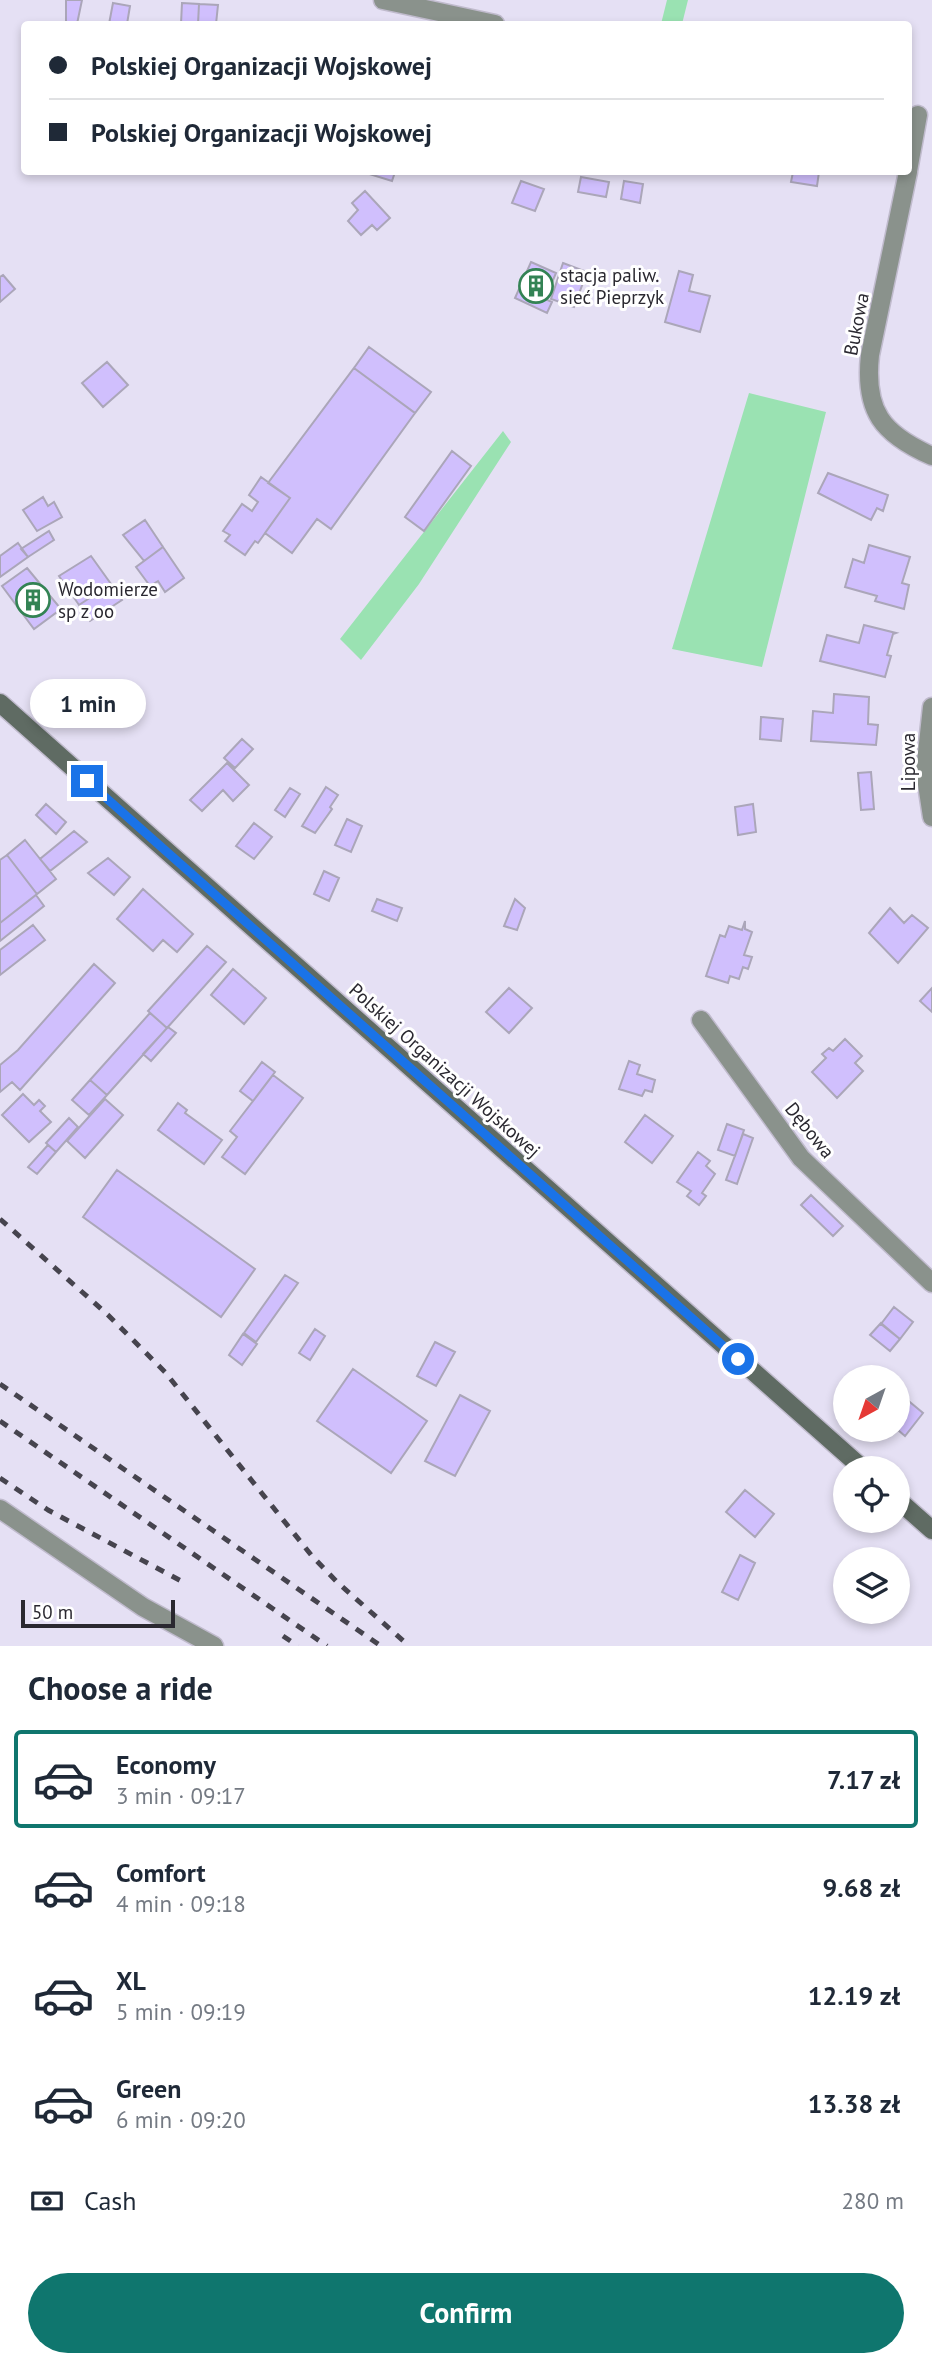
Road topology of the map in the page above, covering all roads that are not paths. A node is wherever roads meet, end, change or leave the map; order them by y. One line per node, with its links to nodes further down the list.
1 (383, 0): 2 (street)
2 (481, 21)
3 (920, 116): 4 (street, Bukowa)
4 (912, 153)
5 (907, 175): 6 (street, Bukowa)
6 (932, 456)
7 (0, 704): 12 (main road, Polskiej Organizacji Wojskowej)
8 (932, 707): 9 (street, Lipowa)
9 (932, 817)
10 (701, 1020): 11 (street, Dębowa)
11 (932, 1283)
12 (848, 1456)
13 (0, 1509): 16 (street)
14 (910, 1511): 15 (main road)
15 (932, 1530)
16 (214, 1646)

